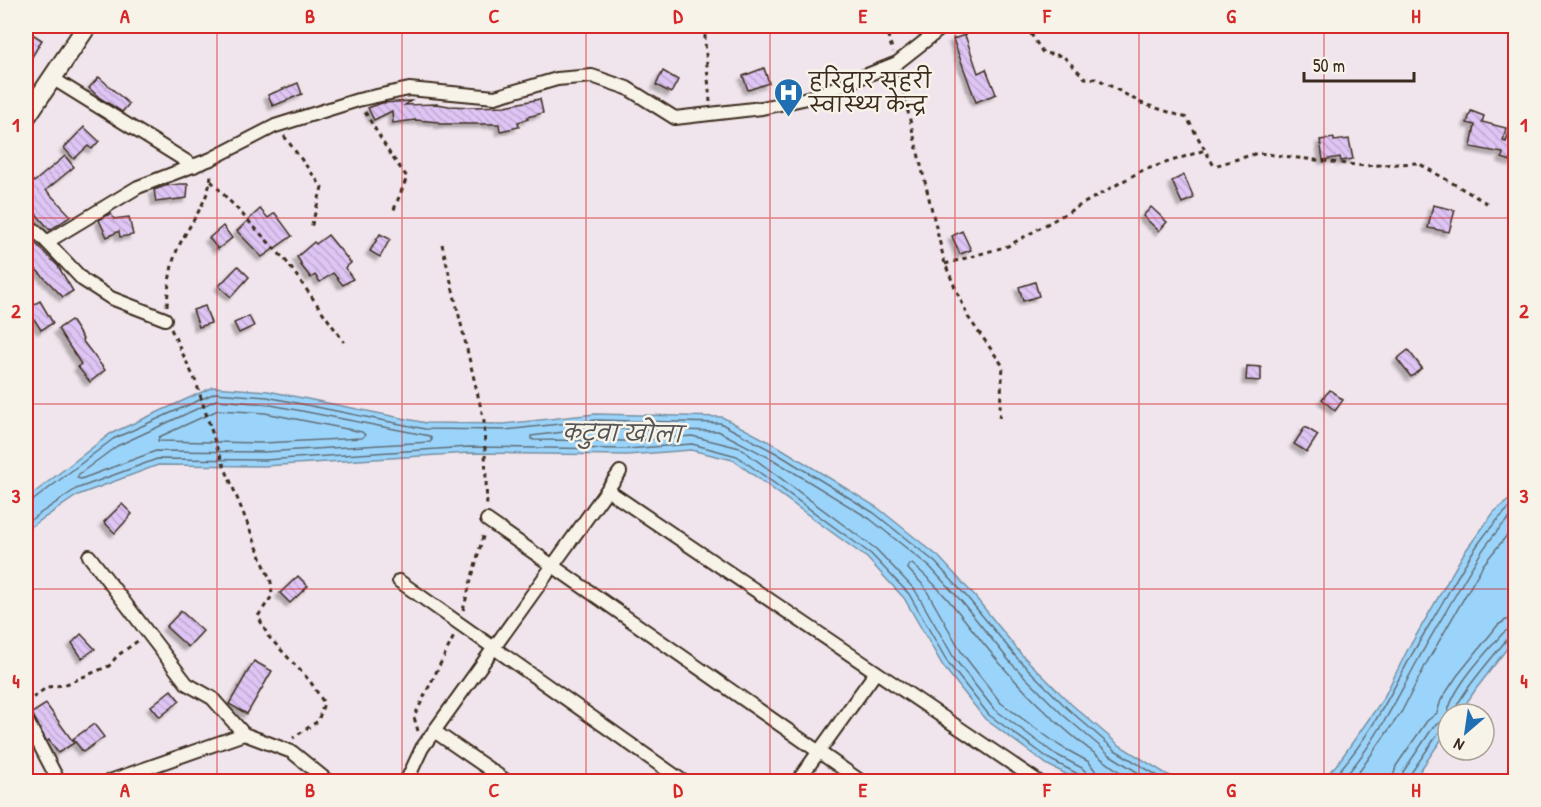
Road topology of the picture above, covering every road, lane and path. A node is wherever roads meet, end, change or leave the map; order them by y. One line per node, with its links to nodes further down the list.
1 (87, 26): 7 (main road)
2 (705, 26): 10 (path)
3 (885, 26): 6 (path)
4 (944, 26): 6 (street)
5 (1026, 26): 12 (path)
6 (897, 63): 10 (street); 22 (path)
7 (52, 78): 9 (main road); 14 (street)
8 (358, 100): 10 (street); 11 (street); 17 (path)
9 (28, 106)
10 (711, 113)
11 (275, 126): 13 (street); 19 (path)
12 (1205, 150): 16 (path); 22 (path)
13 (211, 159): 14 (street); 15 (path)
14 (194, 166): 20 (street)
15 (211, 181): 23 (path); 24 (path)
16 (1490, 205)
17 (393, 212)
18 (26, 222): 20 (street)
19 (311, 228)
20 (47, 242): 23 (street)
21 (442, 244): 28 (path)
22 (945, 264): 25 (path)
23 (165, 319): 41 (path)
24 (344, 342)
25 (999, 421)
26 (620, 472): 27 (street)
27 (607, 490): 30 (street); 35 (street)
28 (487, 520): 30 (street); 32 (path)
29 (89, 556): 33 (street)
30 (552, 567): 34 (street); 42 (street)
31 (399, 581): 32 (street)
32 (459, 624): 34 (street); 40 (path)
33 (147, 632): 36 (path); 39 (street)
34 (494, 648): 38 (street); 48 (street)
35 (876, 672): 42 (street); 51 (street)
36 (26, 703)
37 (26, 719): 43 (street)
38 (434, 731): 40 (street); 47 (street)
39 (244, 734): 41 (street); 44 (street)
40 (422, 748): 46 (street)
41 (292, 752): 45 (street)
42 (819, 752): 49 (street); 50 (street)
43 (64, 782)
44 (107, 782)
45 (329, 782)
46 (406, 782)
47 (508, 782)
48 (684, 782)
49 (797, 782)
50 (862, 782)
51 (1039, 782)

